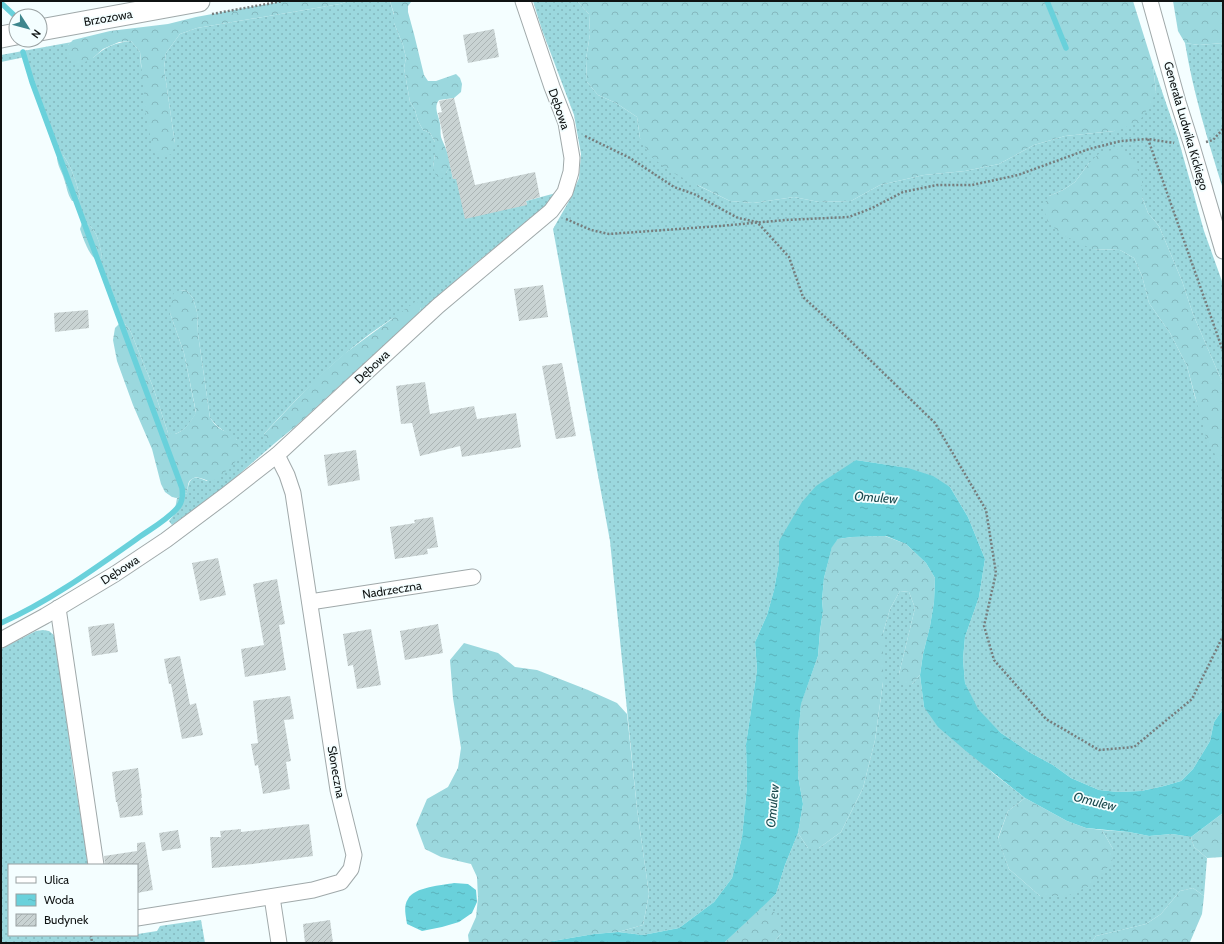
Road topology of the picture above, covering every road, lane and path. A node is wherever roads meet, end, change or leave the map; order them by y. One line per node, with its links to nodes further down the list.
1 (199, 1): 4 (main road, Brzozowa)
2 (523, 1): 5 (street, Dębowa)
3 (1150, 1): 8 (street, Generała Ludwika Kickiego)
4 (48, 29)
5 (566, 123): 9 (street, Dębowa); 10 (path)
6 (1223, 129): 8 (path)
7 (1148, 139): 8 (path); 10 (path); 12 (path)
8 (1192, 146): 11 (street, Generała Ludwika Kickiego)
9 (551, 211): 10 (path); 13 (street, Dębowa)
10 (757, 222): 17 (path)
11 (1223, 251)
12 (1223, 351)
13 (277, 455): 15 (street, Słoneczna); 16 (street, Dębowa)
14 (473, 577): 15 (street, Nadrzeczna)
15 (310, 602): 20 (street, Słoneczna)
16 (58, 608): 18 (street, Dębowa); 19 (street)
17 (1223, 636)
18 (1, 640)
19 (96, 864)
20 (272, 897): 21 (street, Słoneczna); 22 (street)
21 (138, 918)
22 (279, 943)

